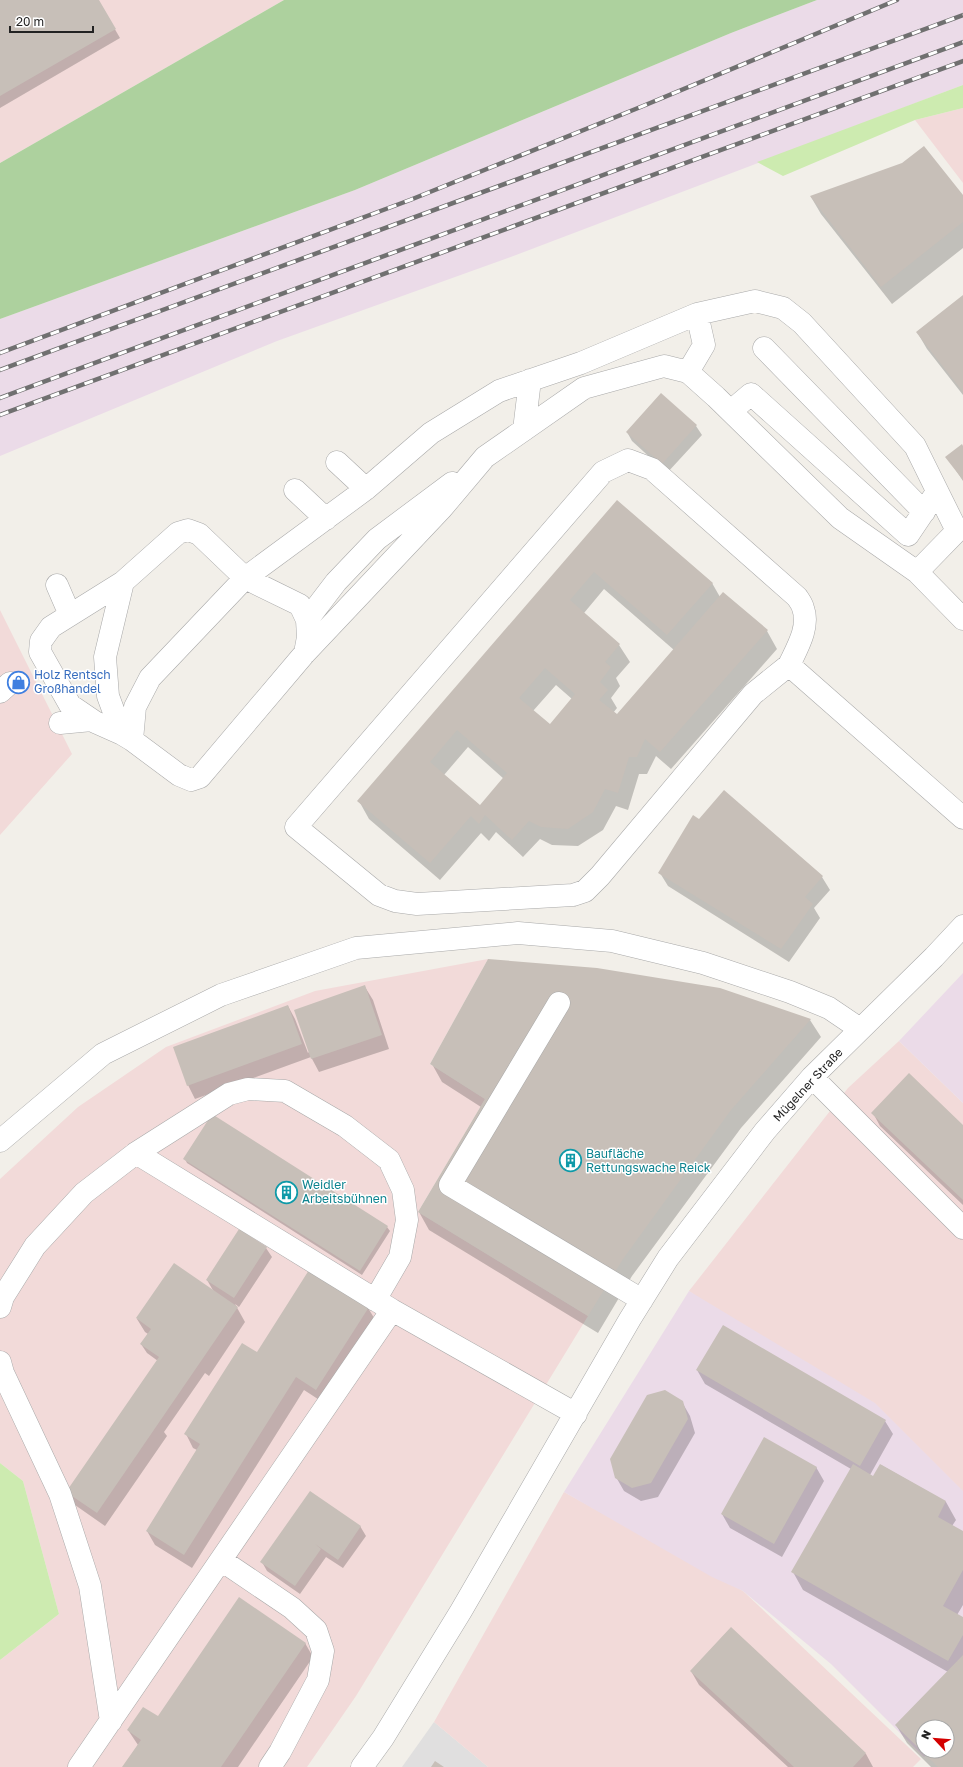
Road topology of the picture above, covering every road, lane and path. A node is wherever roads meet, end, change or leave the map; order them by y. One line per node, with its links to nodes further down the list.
1 (697, 314): 2 (street); 5 (street); 13 (street)
2 (655, 332): 4 (street); 6 (street)
3 (764, 348): 14 (street)
4 (664, 366): 5 (street); 8 (street)
5 (688, 372): 7 (street)
6 (530, 380): 8 (street); 11 (street)
7 (731, 411): 14 (street); 16 (street)
8 (524, 430): 9 (street)
9 (485, 457): 21 (street); 23 (street)
10 (337, 462): 11 (street)
11 (366, 489): 15 (street)
12 (295, 490): 15 (street)
13 (937, 492): 14 (street); 16 (street)
14 (924, 512)
15 (326, 519): 17 (street)
16 (917, 572): 22 (street)
17 (244, 578): 18 (street); 21 (street); 27 (street)
18 (123, 582): 20 (street); 27 (street)
19 (57, 585): 20 (street)
20 (70, 615): 25 (street)
21 (307, 620): 23 (street)
22 (963, 620)
23 (306, 653): 27 (street)
24 (789, 665): 24 (street); 28 (street)
25 (92, 720): 26 (street); 27 (street)
26 (60, 723)
27 (127, 737)
28 (963, 818)
29 (963, 926): 31 (street, Mügelner Straße)
30 (559, 1003): 36 (street)
31 (860, 1029): 32 (street, Mügelner Straße); 33 (street)
32 (812, 1077): 35 (street); 36 (street, Mügelner Straße)
33 (0, 1141)
34 (136, 1153): 37 (street); 37 (street); 38 (street)
35 (963, 1228)
36 (642, 1300): 40 (street, Mügelner Straße)
37 (384, 1305): 40 (street); 41 (street)
38 (0, 1307)
39 (0, 1362): 42 (street)
40 (576, 1414): 45 (street, Mügelner Straße)
41 (221, 1560): 42 (street); 44 (street)
42 (111, 1721): 43 (street)
43 (80, 1767)
44 (270, 1767)
45 (362, 1767)

